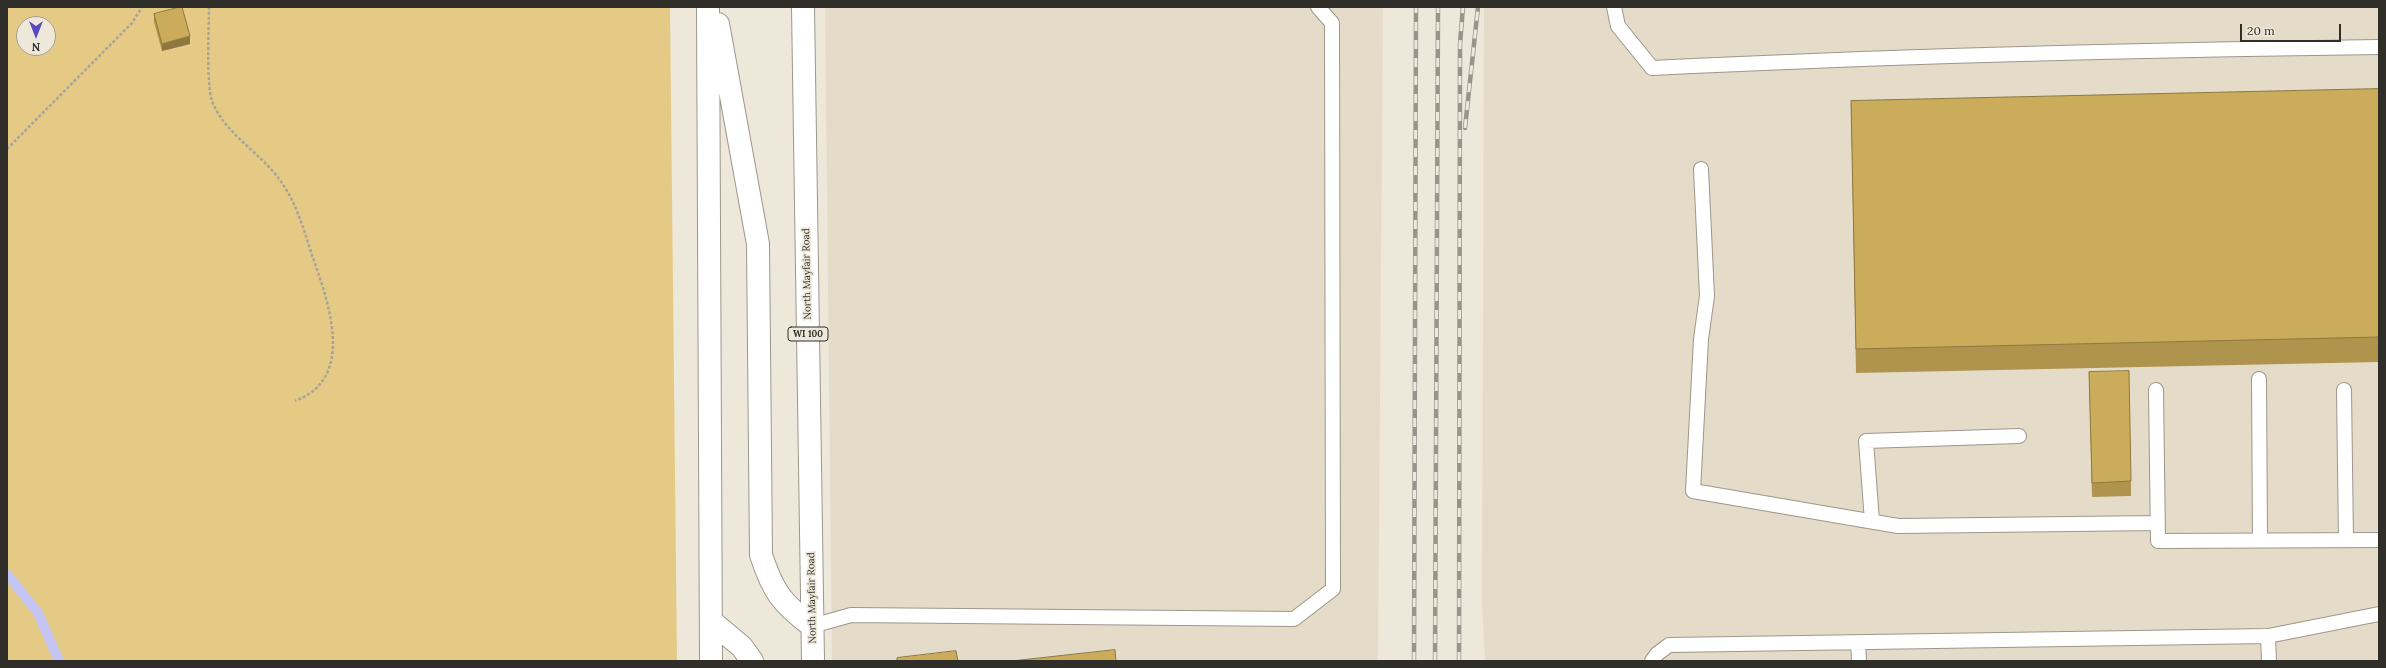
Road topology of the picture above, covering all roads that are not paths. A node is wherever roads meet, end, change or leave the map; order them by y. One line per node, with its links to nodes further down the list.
1 (708, 7): 18 (main road)
2 (715, 7): 19 (main road)
3 (803, 7): 19 (main road, North Mayfair Road / WI 100)
4 (1318, 7): 19 (lane)
5 (1614, 7): 6 (lane)
6 (2379, 47)
7 (1701, 169): 12 (lane)
8 (2259, 379): 14 (lane)
9 (2156, 390): 13 (lane)
10 (2344, 390): 15 (lane)
11 (2019, 436): 12 (lane)
12 (1872, 521): 13 (lane)
13 (2158, 523): 14 (lane)
14 (2260, 540): 15 (lane)
15 (2346, 540): 16 (lane)
16 (2379, 540)
17 (2379, 614): 20 (lane)
18 (711, 621): 22 (main road); 23 (main road)
19 (812, 626): 24 (main road, North Mayfair Road / WI 100)
20 (2268, 636): 21 (lane); 27 (lane)
21 (1858, 642): 25 (lane); 26 (lane)
22 (711, 661)
23 (752, 661)
24 (813, 661)
25 (1652, 661)
26 (1859, 661)
27 (2269, 661)

